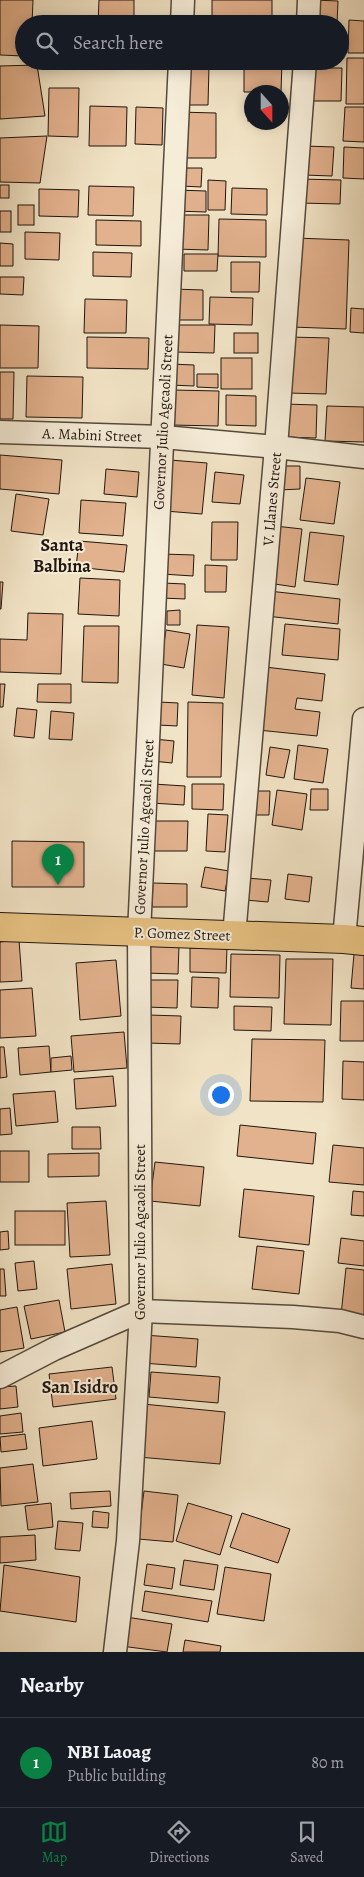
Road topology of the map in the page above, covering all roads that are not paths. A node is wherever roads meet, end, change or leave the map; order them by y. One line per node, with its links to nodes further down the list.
1 (183, 0): 3 (street)
2 (309, 0): 4 (street)
3 (182, 15)
4 (308, 15)
5 (180, 70): 8 (street, Governor Julio Agcaoli Street)
6 (304, 70): 9 (street, V. Llanes Street)
7 (0, 432): 8 (street, A. Mabini Street)
8 (163, 437): 9 (street, A. Mabini Street); 13 (street, Governor Julio Agcaoli Street)
9 (276, 447): 10 (street, A. Mabini Street); 14 (street, V. Llanes Street)
10 (364, 457)
11 (364, 719): 15 (street)
12 (0, 927): 13 (main road, P. Gomez Street)
13 (138, 933): 14 (main road, P. Gomez Street); 16 (street, Governor Julio Agcaoli Street)
14 (234, 936): 15 (main road, P. Gomez Street)
15 (354, 940)
16 (141, 1311): 17 (street); 18 (street); 19 (street, Governor Julio Agcaoli Street)
17 (364, 1327)
18 (0, 1378)
19 (115, 1652)

